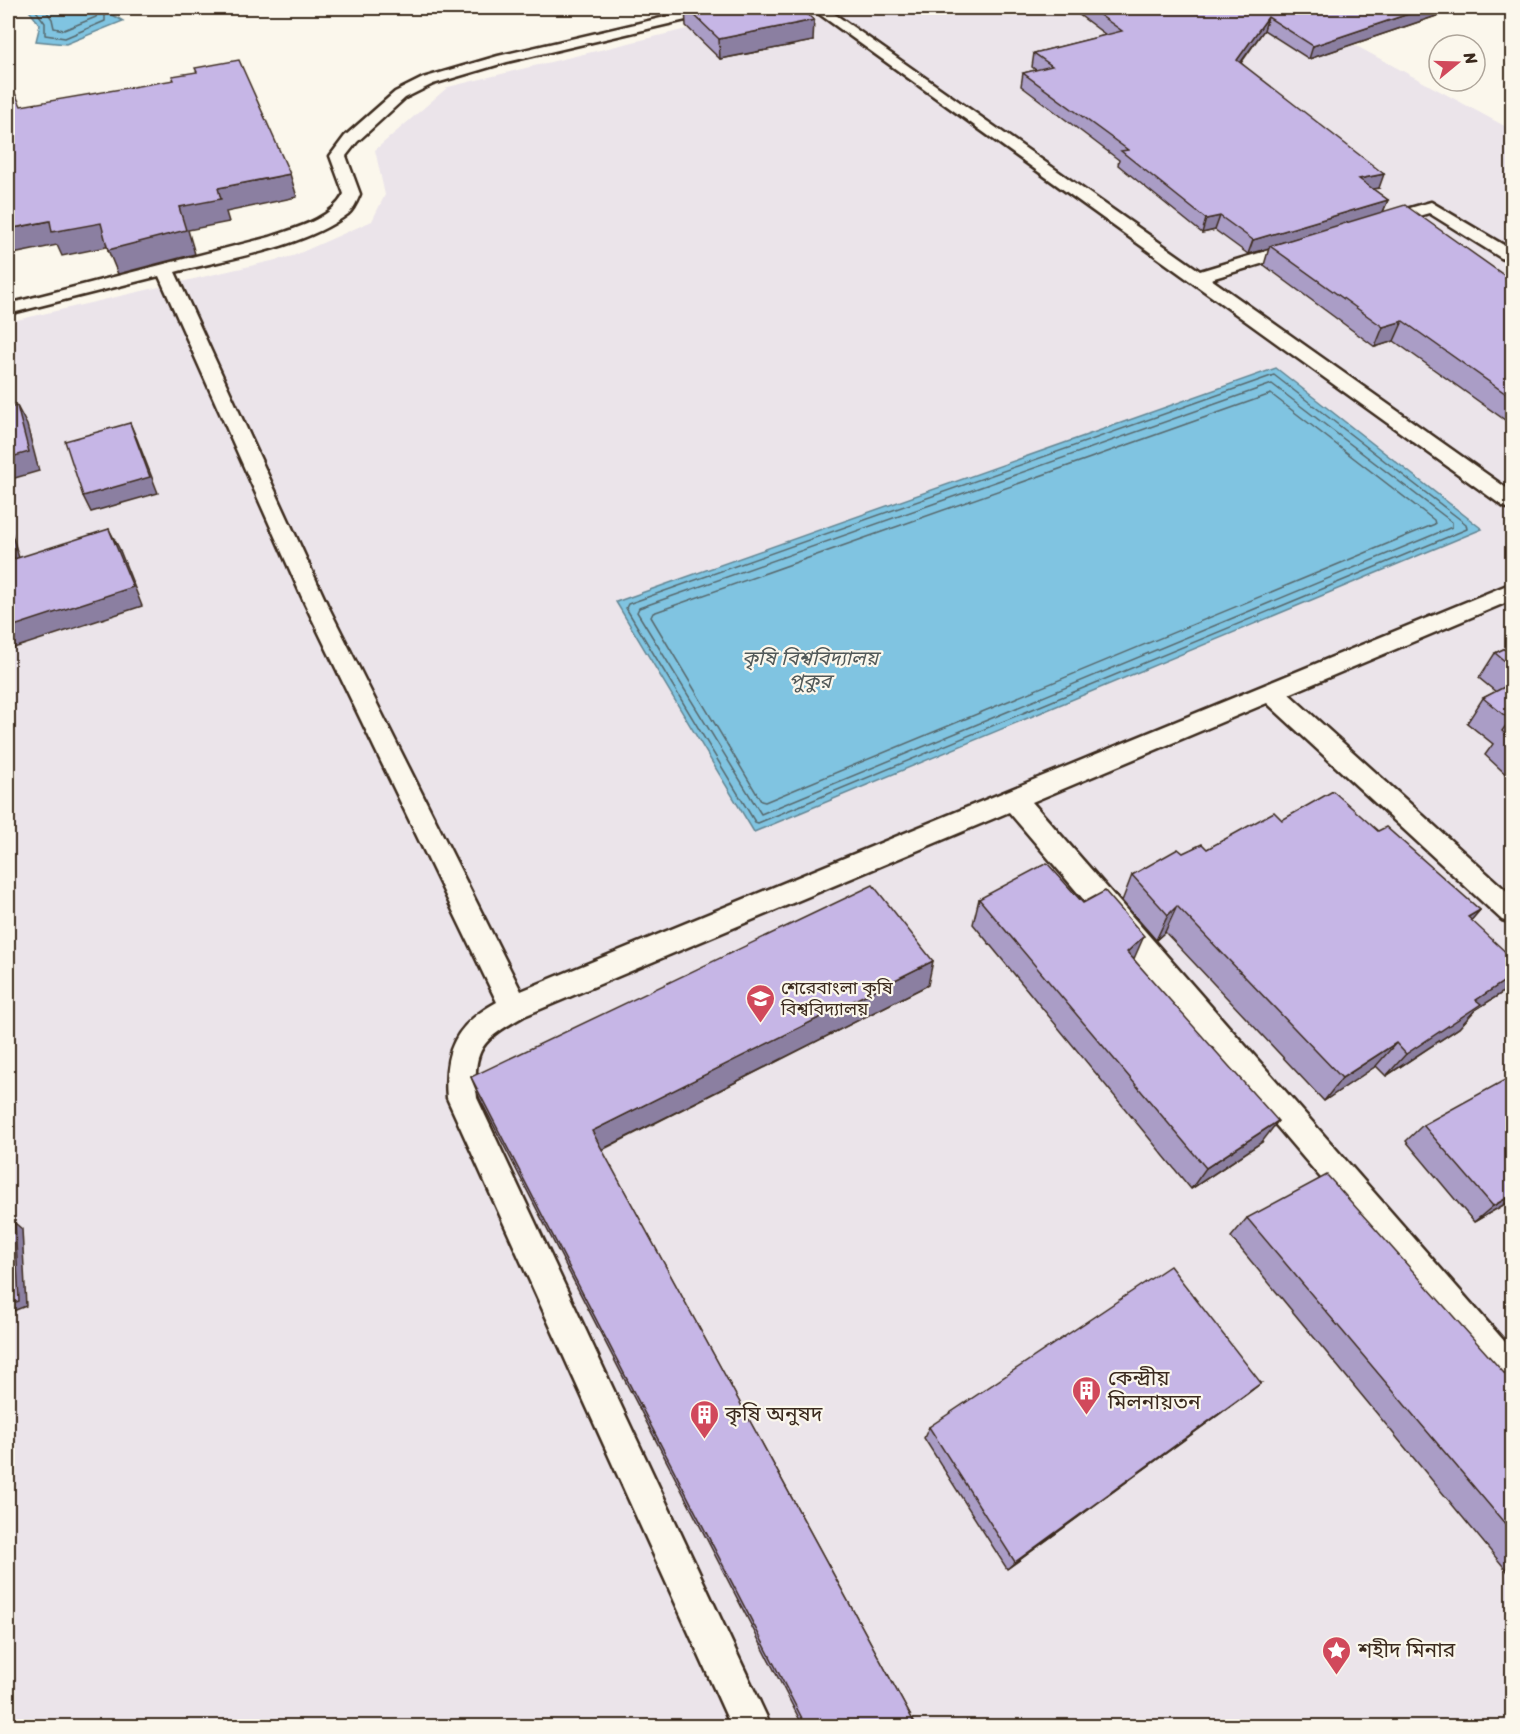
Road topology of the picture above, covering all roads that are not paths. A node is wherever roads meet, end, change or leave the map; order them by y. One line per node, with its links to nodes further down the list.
1 (718, 8): 6 (lane)
2 (818, 8): 7 (lane)
3 (1364, 228): 5 (lane)
4 (1319, 241): 7 (lane)
5 (1512, 257)
6 (166, 271): 8 (lane); 14 (lane)
7 (1196, 278): 9 (lane)
8 (8, 309)
9 (1512, 502)
10 (1512, 591): 11 (lane)
11 (1271, 692): 12 (lane); 13 (lane)
12 (1014, 799): 14 (lane); 15 (lane)
13 (1512, 912)
14 (514, 1007): 16 (lane)
15 (1512, 1376)
16 (752, 1726)

